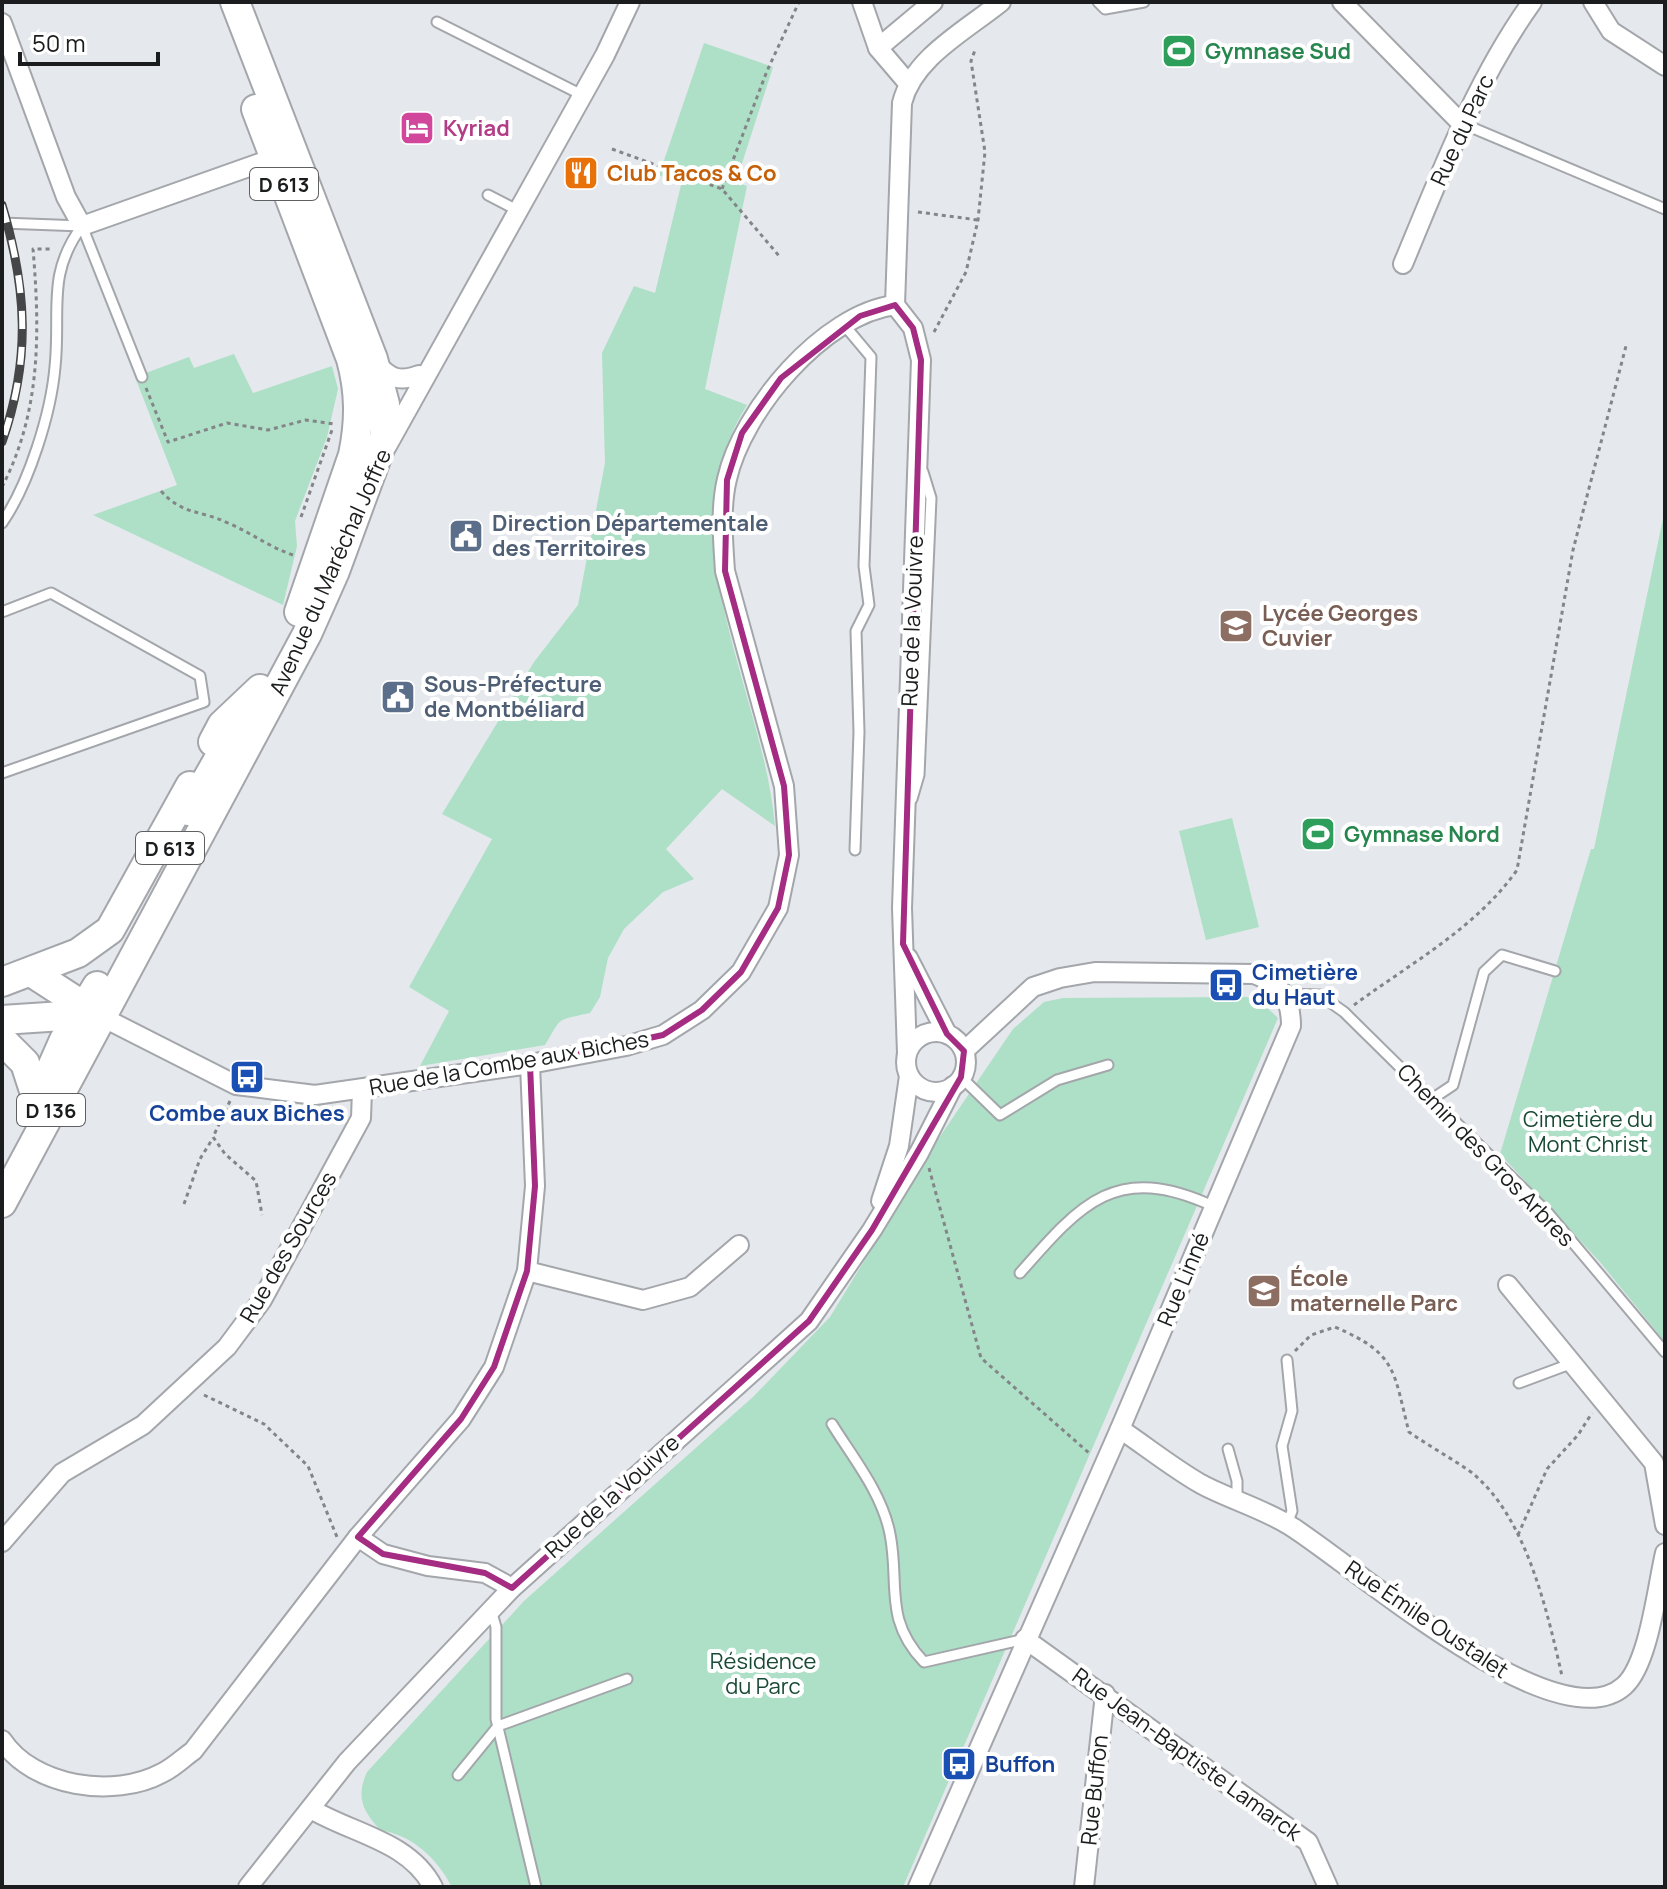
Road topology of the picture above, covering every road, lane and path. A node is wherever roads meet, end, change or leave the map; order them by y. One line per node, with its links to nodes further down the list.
1 (214, 2): 22 (main road, D 613)
2 (235, 2): 40 (main road, D 613)
3 (630, 2): 19 (street, Avenue du Maréchal Joffre)
4 (799, 2): 23 (path)
5 (862, 2): 15 (street)
6 (933, 2): 15 (street)
7 (1001, 2): 18 (street)
8 (1098, 2): 9 (lane)
9 (1144, 2)
10 (1342, 2): 20 (street)
11 (1532, 2): 20 (street, Rue du Parc)
12 (1593, 2): 17 (street)
13 (437, 22): 19 (lane)
14 (2, 23): 30 (street)
15 (878, 48): 18 (street)
16 (975, 50): 28 (path)
17 (1665, 66)
18 (907, 82): 27 (street)
19 (582, 95): 26 (street, Avenue du Maréchal Joffre)
20 (1461, 123): 25 (lane); 33 (street, Rue du Parc)
21 (612, 149): 23 (path)
22 (274, 158): 30 (street); 34 (main road, D 613)
23 (722, 189): 32 (path)
24 (488, 195): 26 (lane)
25 (1665, 209)
26 (517, 210): 36 (street, Avenue du Maréchal Joffre)
27 (899, 210): 28 (path); 35 (street)
28 (978, 220): 38 (path)
29 (2, 223): 30 (lane)
30 (82, 226): 31 (lane); 42 (lane)
31 (66, 248): 47 (path); 50 (lane)
32 (780, 257)
33 (1403, 264)
34 (317, 271): 40 (main road, D 613); 43 (street)
35 (895, 305): 37 (street, Rue de la Combe aux Biches); 56 (street, Rue de la Vouivre)
36 (455, 323): 41 (street, Avenue du Maréchal Joffre); 43 (street, Avenue du Maréchal Joffre)
37 (845, 326): 55 (lane); 68 (street, Rue de la Combe aux Biches)
38 (932, 336)
39 (1626, 346): 62 (path)
40 (363, 362): 41 (street); 43 (main road, D 613); 46 (main road, Avenue du Maréchal Joffre / D 613)
41 (419, 375): 43 (street, Avenue du Maréchal Joffre)
42 (142, 377): 45 (path)
43 (396, 408): 46 (street, Avenue du Maréchal Joffre); 46 (main road, D 613)
44 (337, 415): 45 (path)
45 (334, 424): 49 (path)
46 (364, 460): 53 (main road, Avenue du Maréchal Joffre / D 613); 61 (main road, Avenue du Maréchal Joffre / D 613)
47 (2, 487)
48 (161, 491): 51 (path)
49 (301, 517)
50 (2, 523)
51 (300, 557)
52 (2, 612): 54 (lane)
53 (260, 689): 58 (main road, D 613); 61 (main road, Avenue du Maréchal Joffre / D 613)
54 (2, 773)
55 (855, 850)
56 (903, 944): 64 (street, Rue de la Vouivre); 67 (street, Rue de la Vouivre)
57 (1555, 971): 74 (lane)
58 (31, 972): 59 (main road, D 613); 61 (main road)
59 (2, 982)
60 (1285, 994): 62 (lane, Chemin des Gros Arbres); 66 (street); 81 (street, Rue Linné)
61 (92, 1012): 63 (main road); 72 (street, Rue de la Combe aux Biches); 75 (main road, D 136); 79 (main road, D 136)
62 (1344, 1012): 74 (lane, Chemin des Gros Arbres)
63 (2, 1020)
64 (947, 1034): 66 (street); 67 (street)
65 (2, 1040): 75 (main road)
66 (964, 1051): 71 (street)
67 (907, 1053): 70 (street)
68 (530, 1064): 73 (street, Rue de la Combe aux Biches); 85 (street)
69 (1108, 1065): 71 (lane)
70 (909, 1076): 71 (street); 83 (street, Rue de la Vouivre)
71 (957, 1082): 77 (street, Rue de la Vouivre)
72 (236, 1085): 73 (street, Rue de la Combe aux Biches); 76 (path)
73 (362, 1090): 92 (street, Rue des Sources)
74 (1432, 1099): 88 (lane, Chemin des Gros Arbres)
75 (37, 1100): 78 (main road, D 136)
76 (213, 1137): 80 (path); 82 (path)
77 (919, 1153): 83 (street, Rue de la Vouivre); 97 (path)
78 (2, 1170)
79 (2, 1203)
80 (184, 1204)
81 (1213, 1206): 86 (lane); 95 (street, Rue Linné)
82 (262, 1215)
83 (872, 1230): 106 (street, Rue de la Vouivre)
84 (739, 1245): 85 (street)
85 (527, 1271): 102 (street)
86 (1020, 1273)
87 (1508, 1285): 90 (street)
88 (1665, 1352)
89 (1287, 1360): 99 (lane); 101 (path)
90 (1570, 1364): 91 (lane); 93 (street)
91 (1519, 1383)
92 (187, 1387): 103 (street, Rue des Sources); 105 (path)
93 (1601, 1400): 100 (street); 101 (path)
94 (832, 1424): 108 (lane)
95 (1120, 1429): 97 (street, Rue Linné); 98 (street, Rue Émile Oustalet)
96 (1228, 1449): 98 (lane)
97 (1104, 1466): 108 (street, Rue Linné)
98 (1237, 1500): 99 (street, Rue Émile Oustalet)
99 (1287, 1524): 111 (street, Rue Émile Oustalet)
100 (1665, 1525)
101 (1518, 1535): 111 (path)
102 (358, 1537): 105 (street); 106 (street)
103 (2, 1542)
104 (1665, 1553): 111 (street, Rue Émile Oustalet)
105 (344, 1555): 113 (street)
106 (512, 1588): 107 (street, Rue de la Vouivre)
107 (491, 1610): 112 (lane); 115 (street, Rue de la Vouivre)
108 (1025, 1639): 110 (street, Rue Jean-Baptiste Lamarck); 119 (street, Rue Linné)
109 (627, 1679): 112 (lane)
110 (1105, 1694): 120 (street, Rue Buffon); 121 (street, Rue Jean-Baptiste Lamarck)
111 (1562, 1697)
112 (498, 1726): 114 (lane); 118 (lane)
113 (5, 1755)
114 (458, 1775)
115 (311, 1809): 116 (street, Rue de la Vouivre); 117 (street)
116 (248, 1887)
117 (433, 1887)
118 (536, 1887)
119 (918, 1887)
120 (1084, 1887)
121 (1328, 1887)

